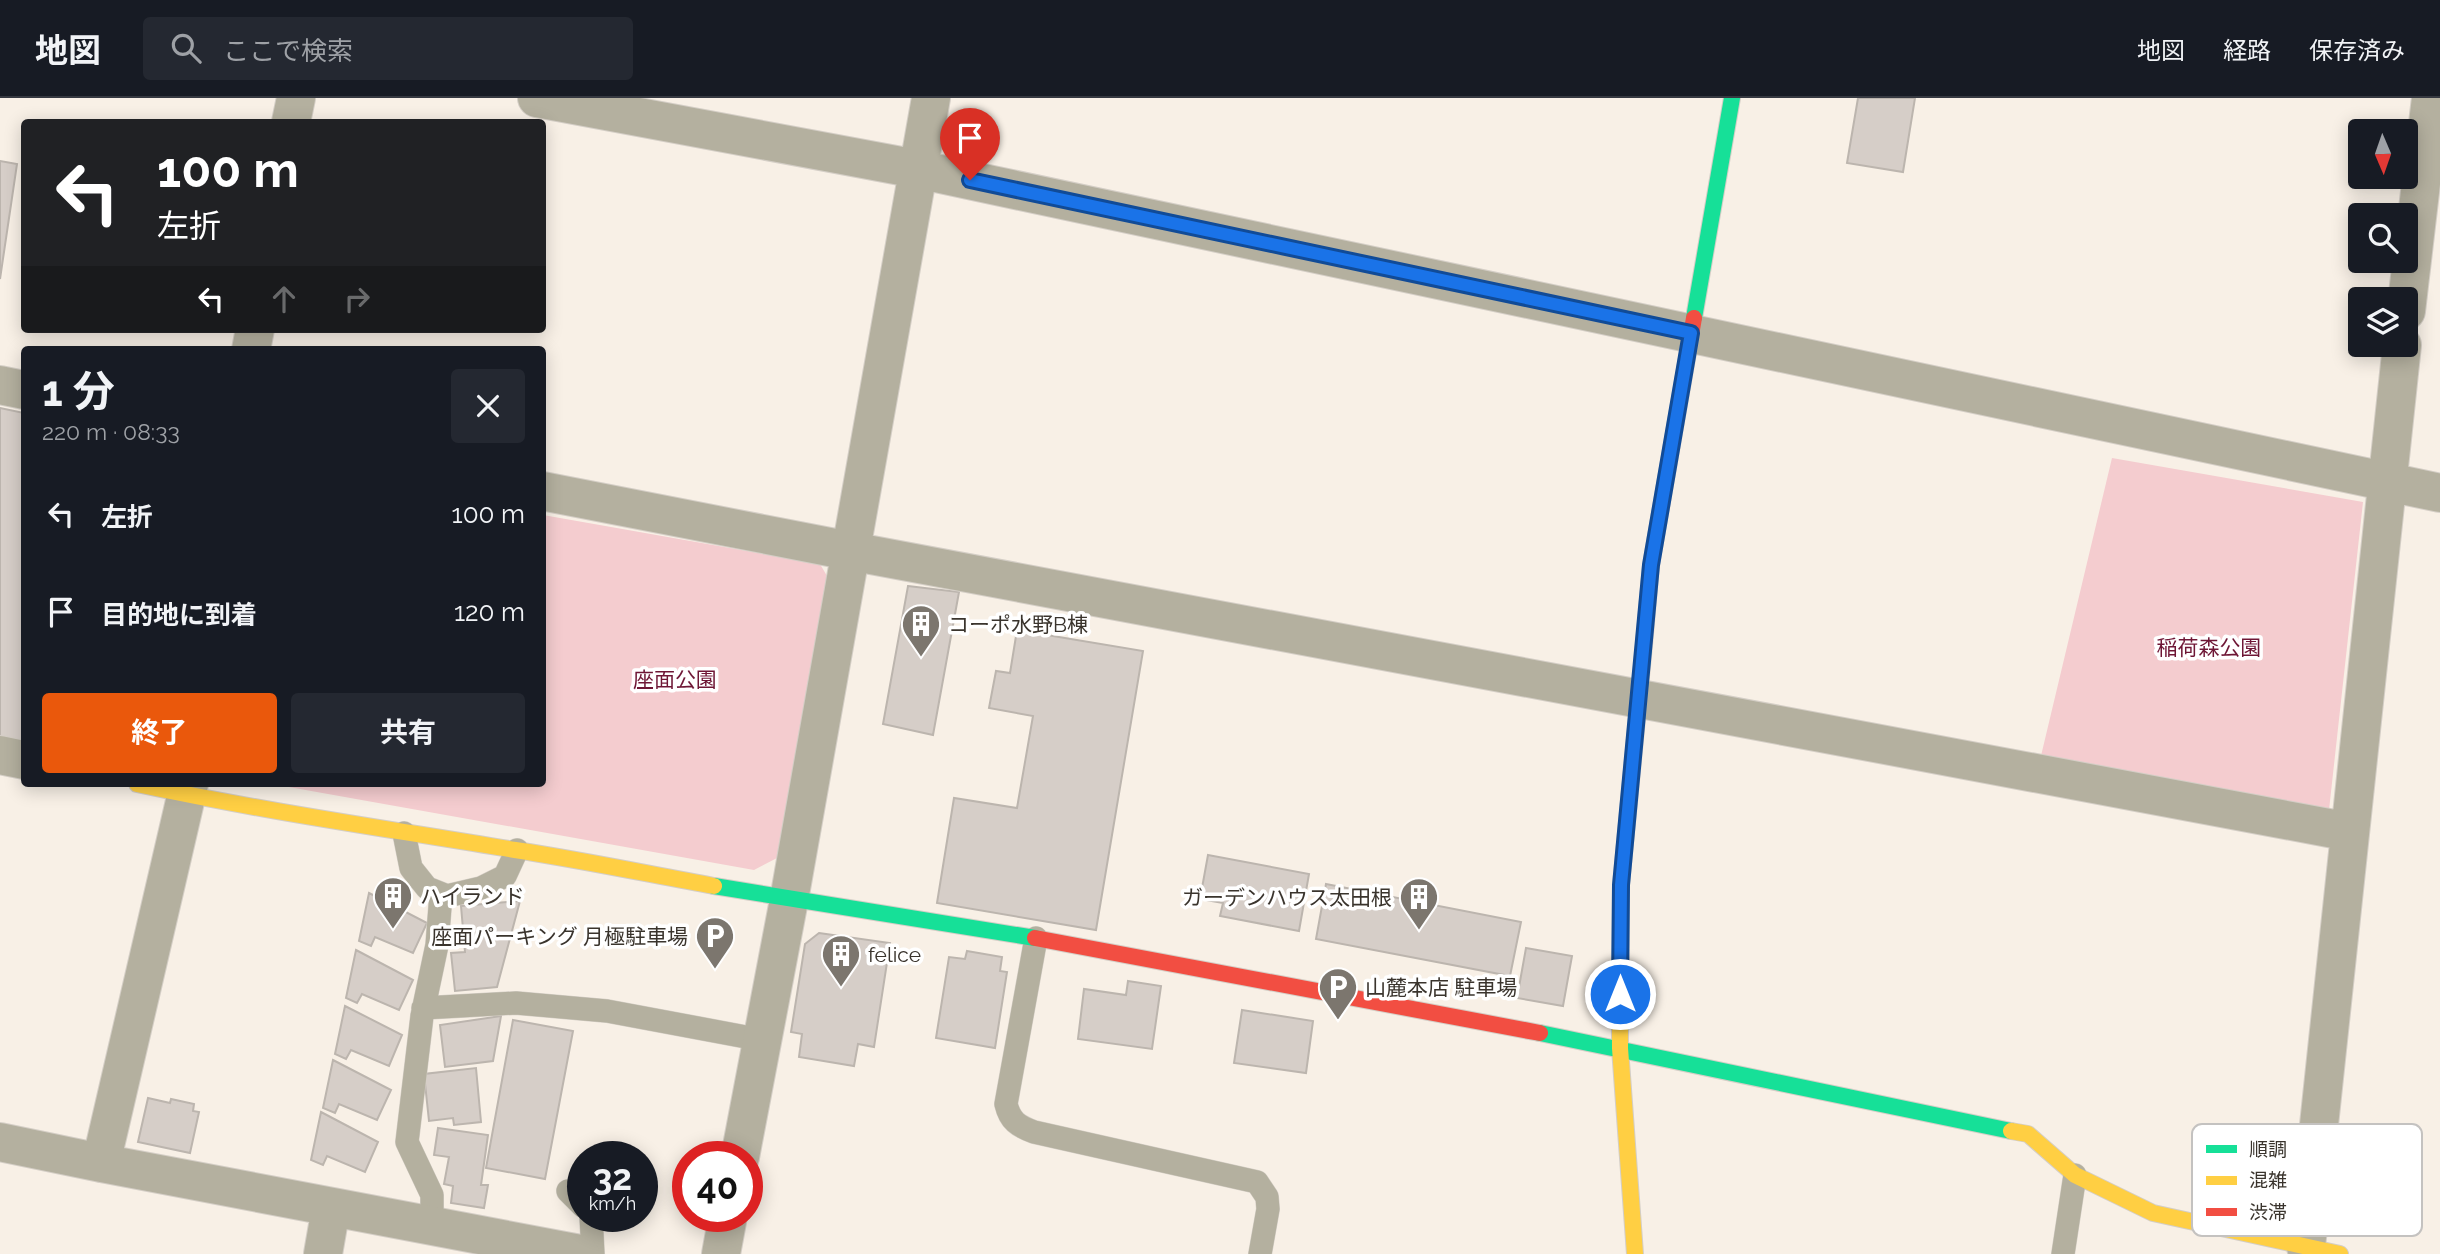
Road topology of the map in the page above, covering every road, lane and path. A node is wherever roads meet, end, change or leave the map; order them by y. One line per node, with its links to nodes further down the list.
1 (296, 98): 6 (street)
2 (537, 98): 7 (street)
3 (931, 98): 7 (street)
4 (1732, 98): 9 (street)
5 (2431, 98): 8 (street)
6 (292, 119)
7 (917, 169): 9 (street); 16 (street)
8 (2409, 287)
9 (1691, 333): 13 (street); 17 (street)
10 (2401, 357): 13 (street)
11 (0, 386): 12 (street)
12 (21, 390)
13 (2387, 481): 15 (street); 22 (street)
14 (546, 492): 16 (street)
15 (2440, 493)
16 (850, 551): 17 (street); 26 (street)
17 (1639, 698): 22 (street); 30 (street)
18 (0, 755): 19 (street)
19 (21, 759)
20 (168, 787): 21 (street)
21 (188, 789): 23 (street); 34 (street)
22 (2350, 832): 31 (street)
23 (404, 833): 24 (street); 25 (lane)
24 (517, 850): 25 (lane); 26 (street)
25 (441, 894): 28 (lane)
26 (789, 900): 27 (street); 29 (street)
27 (1036, 938): 30 (street); 47 (lane)
28 (423, 1008): 29 (lane); 38 (lane)
29 (762, 1040): 32 (street)
30 (1620, 1048): 35 (street); 48 (street)
31 (2331, 1124)
32 (743, 1141)
33 (0, 1142): 34 (street)
34 (101, 1163): 36 (street)
35 (2075, 1175): 37 (street); 49 (lane)
36 (331, 1208): 38 (street); 43 (street)
37 (2192, 1222)
38 (432, 1226): 44 (street)
39 (592, 1232): 45 (lane)
40 (725, 1232): 46 (street)
41 (2256, 1236): 42 (street)
42 (2323, 1251)
43 (323, 1254)
44 (580, 1254)
45 (593, 1254)
46 (721, 1254)
47 (1260, 1254)
48 (1635, 1254)
49 (2063, 1254)

